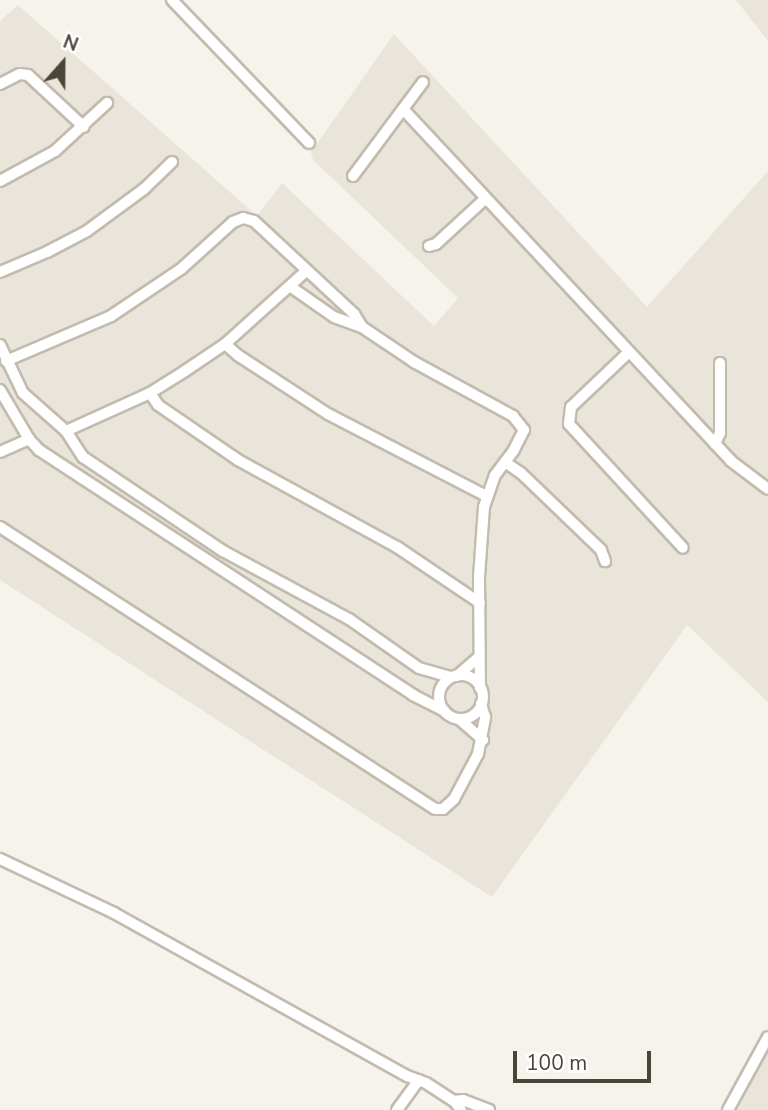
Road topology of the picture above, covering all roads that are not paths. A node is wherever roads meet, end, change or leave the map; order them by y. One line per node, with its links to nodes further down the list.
1 (172, 0): 7 (street)
2 (423, 82): 5 (street)
3 (0, 84): 6 (street)
4 (107, 103): 6 (street)
5 (403, 109): 9 (street); 11 (street)
6 (84, 127): 10 (street)
7 (309, 144)
8 (172, 162): 14 (street)
9 (353, 176)
10 (0, 181)
11 (485, 199): 12 (street); 19 (street)
12 (429, 246)
13 (306, 271): 15 (street); 16 (street); 20 (street)
14 (0, 272)
15 (291, 287): 16 (street); 17 (street)
16 (362, 327): 32 (street)
17 (225, 344): 23 (street); 34 (street)
18 (0, 345): 20 (street)
19 (629, 352): 29 (street); 36 (street)
20 (6, 362): 24 (street)
21 (720, 363): 29 (street)
22 (0, 390): 25 (street)
23 (150, 393): 26 (street); 39 (street)
24 (39, 410): 25 (street); 26 (street)
25 (21, 422): 27 (street)
26 (66, 431): 28 (street)
27 (29, 439): 30 (street); 31 (street)
28 (73, 444): 31 (street); 42 (street)
29 (715, 444): 33 (street)
30 (0, 452)
31 (57, 460): 45 (street)
32 (505, 462): 34 (street); 37 (street)
33 (767, 488)
34 (486, 496): 38 (street)
35 (0, 527): 47 (street)
36 (682, 548)
37 (605, 561)
38 (480, 577): 39 (street); 40 (street)
39 (458, 586): 40 (street)
40 (480, 603): 41 (street)
41 (480, 656): 42 (street); 43 (street)
42 (454, 677): 43 (street); 45 (street)
43 (480, 688): 44 (street)
44 (481, 704): 46 (street); 47 (street)
45 (444, 711): 46 (street)
46 (459, 719): 47 (street)
47 (483, 740)
48 (0, 859): 50 (street)
49 (768, 1037): 54 (street)
50 (419, 1080): 51 (street); 52 (street)
51 (458, 1106): 53 (street)
52 (397, 1110)
53 (489, 1110)
54 (728, 1110)

